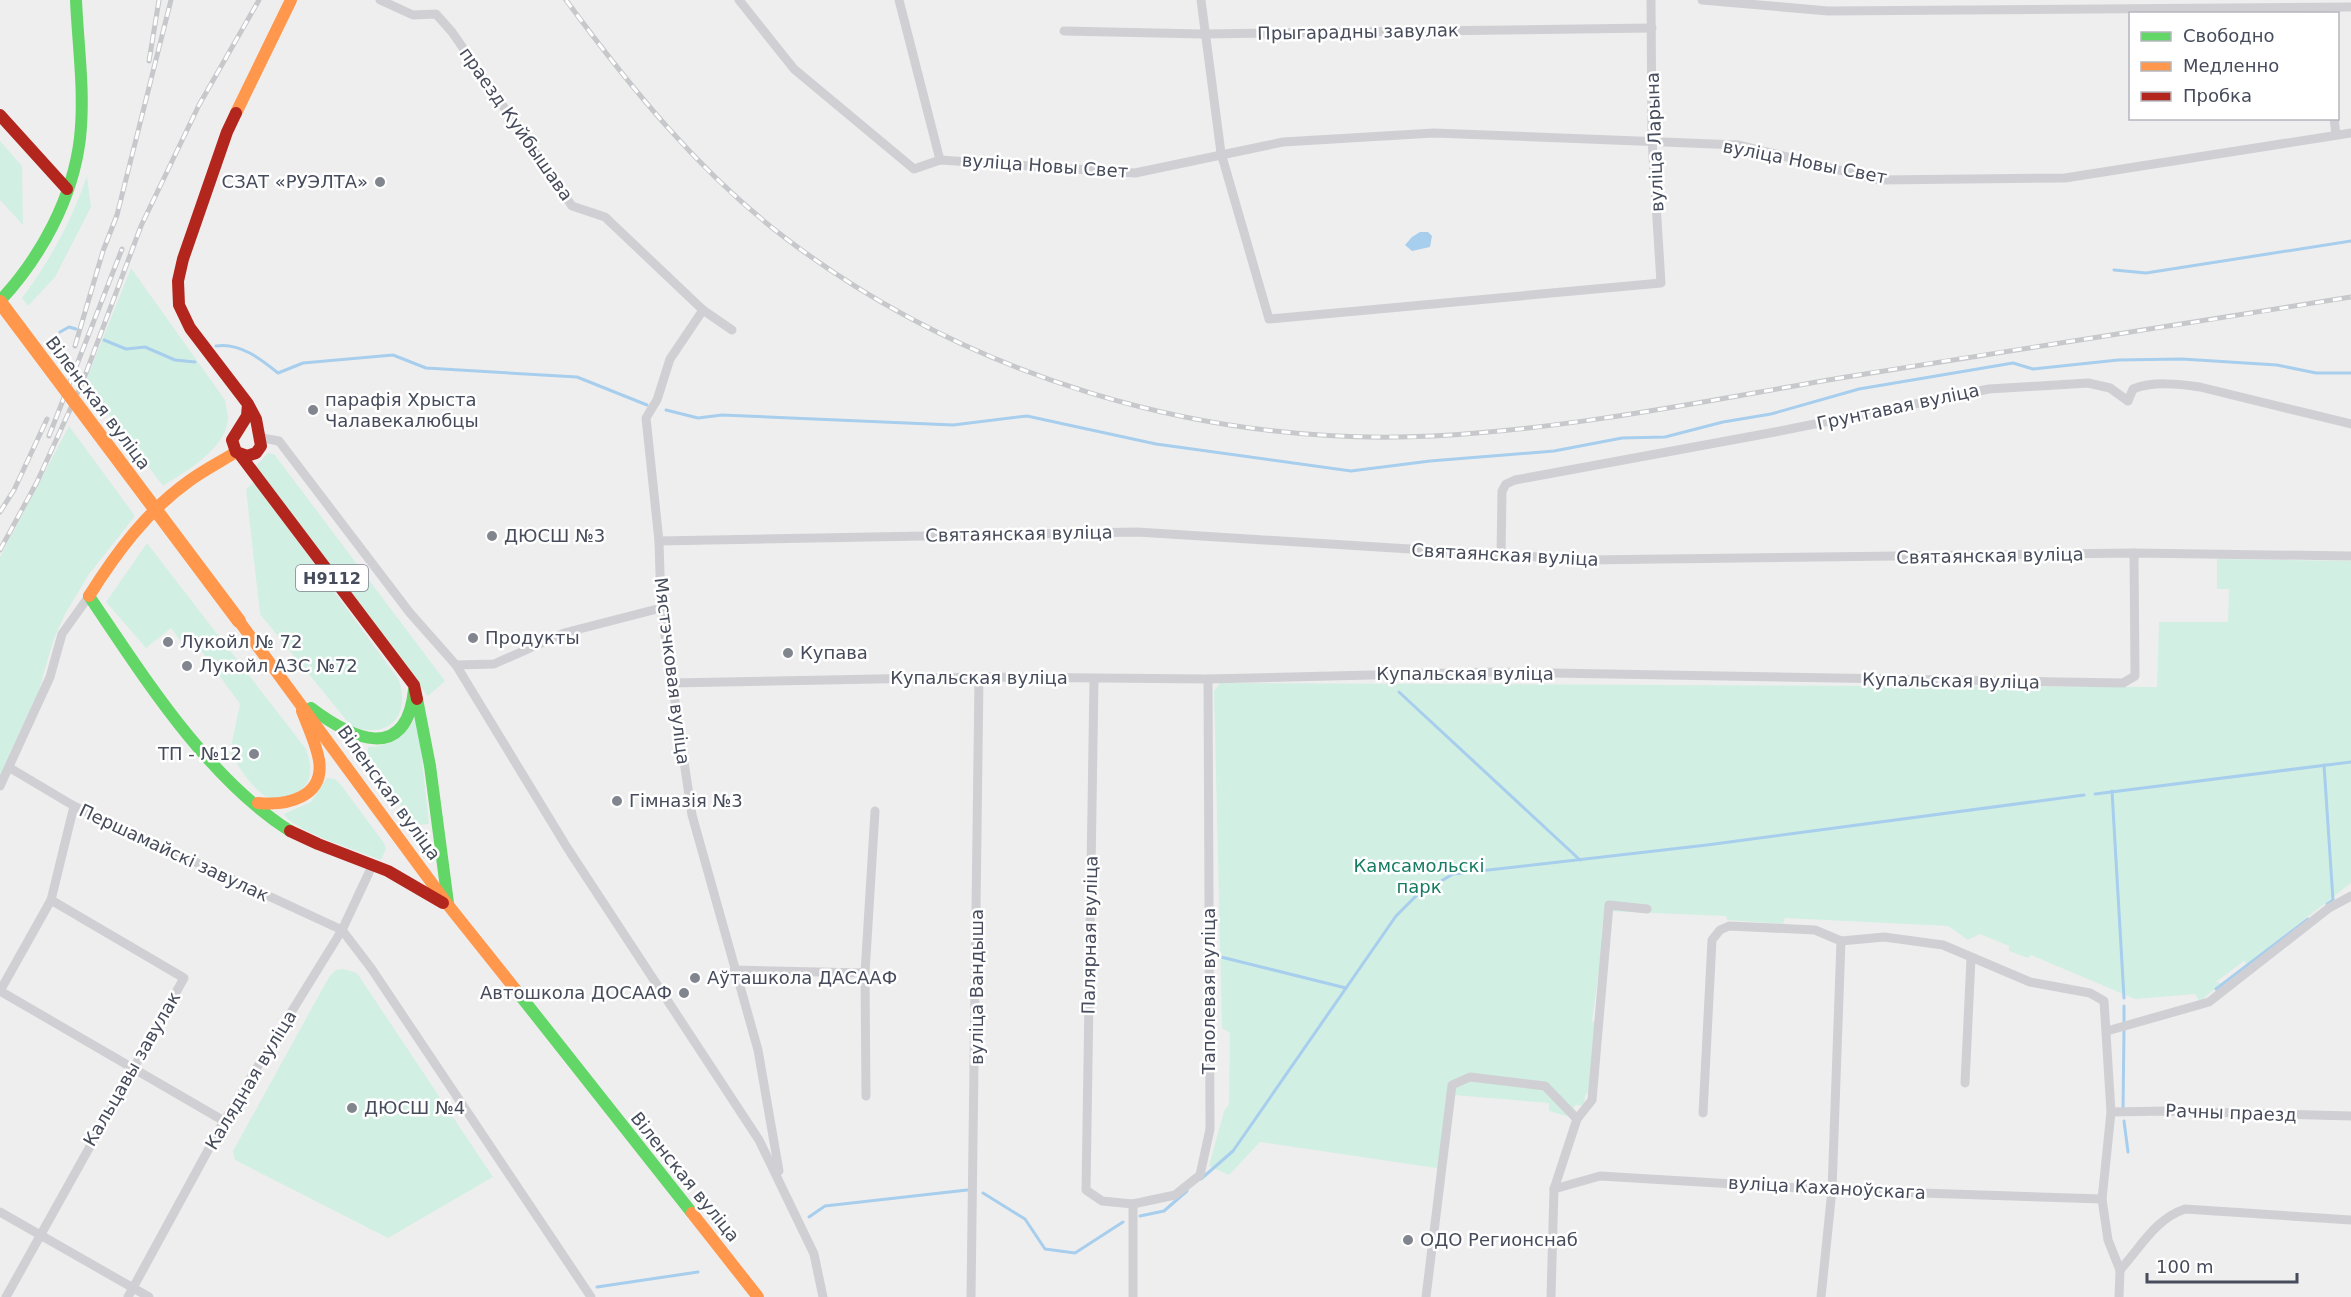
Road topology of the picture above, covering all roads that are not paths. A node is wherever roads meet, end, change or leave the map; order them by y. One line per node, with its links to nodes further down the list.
1 (76, 0): 21 (main road)
2 (291, 0): 25 (main road)
3 (380, 0): 23 (street, праезд Куйбышава)
4 (739, 0): 20 (street, вуліца Новы Свет)
5 (899, 0): 20 (street, вуліца Новы Свет)
6 (1201, 0): 13 (street)
7 (1652, 0): 11 (street, вуліца Ларына)
8 (1702, 0): 10 (street)
9 (2351, 7): 10 (street)
10 (2324, 10)
11 (1652, 28): 13 (street, Прыгарадны завулак); 18 (street, вуліца Ларына)
12 (1064, 31): 13 (street, Прыгарадны завулак)
13 (1203, 34): 19 (street)
14 (0, 114): 21 (main road)
15 (2334, 120): 17 (street)
16 (2351, 133): 17 (street, вуліца Новы Свет)
17 (2336, 135): 18 (street, вуліца Новы Свет)
18 (1652, 140): 19 (street, вуліца Новы Свет); 19 (street, вуліца Ларына)
19 (1221, 153): 20 (street, вуліца Новы Свет)
20 (939, 160)
21 (67, 189): 22 (main road)
22 (0, 302): 42 (main road, Віленская вуліца, bridge)
23 (703, 310): 24 (street, праезд Куйбышава); 30 (street, Мястэчковая вуліца)
24 (732, 330)
25 (251, 408): 27 (main road, Н9112); 28 (main road)
26 (2351, 424): 32 (street, Грунтавая вуліца)
27 (241, 427): 28 (main road); 29 (main road, Н9112)
28 (260, 435): 29 (main road, Н9112); 36 (street)
29 (238, 454): 34 (main road, Н9112); 41 (main road, Н9112)
30 (659, 541): 32 (street, Святаянская вуліца); 35 (street, Мястэчковая вуліца)
31 (2134, 553): 32 (street, Святаянская вуліца); 33 (street, Святаянская вуліца); 39 (street, Купальская вуліца)
32 (1501, 556)
33 (2351, 556)
34 (89, 596): 43 (street); 45 (main road)
35 (661, 608): 36 (street); 40 (street, Мястэчковая вуліца)
36 (456, 665): 69 (street)
37 (979, 677): 38 (street, Купальская вуліца); 40 (street, Купальская вуліца); 87 (street, вуліца Вандыша)
38 (1094, 679): 39 (street, Купальская вуліца); 72 (street, Палярная вуліца)
39 (1208, 679): 75 (street, Таполевая вуліца)
40 (670, 683): 56 (street, Мястэчковая вуліца)
41 (414, 685): 42 (main road); 51 (main road, Н9112)
42 (297, 697): 45 (main road); 51 (main road, Віленская вуліца)
43 (10, 768): 44 (street); 46 (street, Першамайскі завулак)
44 (0, 786)
45 (258, 803): 48 (main road)
46 (74, 806): 50 (street); 53 (street, Першамайскі завулак)
47 (875, 812): 57 (street)
48 (373, 864): 51 (main road); 53 (street, Калядная вуліца)
49 (2351, 896): 59 (street)
50 (51, 900): 58 (street); 60 (street, Кальцавы завулак)
51 (448, 905): 85 (main road, Віленская вуліца)
52 (1647, 909): 66 (street)
53 (342, 930): 67 (street, Калядная вуліца); 84 (street)
54 (1841, 941): 55 (street); 63 (street); 73 (street)
55 (1971, 958): 59 (street); 61 (street)
56 (734, 970): 57 (street); 68 (street, Мястэчковая вуліца)
57 (865, 973): 62 (street)
58 (0, 991): 60 (street)
59 (2107, 1031): 64 (street)
60 (133, 1068): 67 (street); 78 (street, Кальцавы завулак)
61 (1965, 1083)
62 (866, 1096)
63 (1702, 1113)
64 (2111, 1113): 65 (street, Рачны праезд); 74 (street)
65 (2351, 1116)
66 (1577, 1119): 71 (street); 89 (street)
67 (224, 1121): 80 (street, Калядная вуліца)
68 (773, 1135): 69 (street); 70 (street, Мястэчковая вуліца)
69 (759, 1140): 70 (street)
70 (780, 1179): 86 (street)
71 (1554, 1189): 73 (street, вуліца Каханоўскага); 90 (street)
72 (1086, 1190): 75 (street, Таполевая вуліца)
73 (1832, 1190): 74 (street, вуліца Каханоўскага); 91 (street)
74 (2102, 1199): 79 (street)
75 (1133, 1204): 88 (street)
76 (0, 1212): 78 (street)
77 (2351, 1220): 79 (street)
78 (42, 1236): 80 (street); 81 (street, Кальцавы завулак)
79 (2120, 1270): 92 (street)
80 (134, 1287): 82 (street, Калядная вуліца); 83 (street)
81 (6, 1297)
82 (128, 1297)
83 (149, 1297)
84 (591, 1297)
85 (758, 1297)
86 (823, 1297)
87 (971, 1297)
88 (1133, 1297)
89 (1426, 1297)
90 (1551, 1297)
91 (1821, 1297)
92 (2119, 1297)

